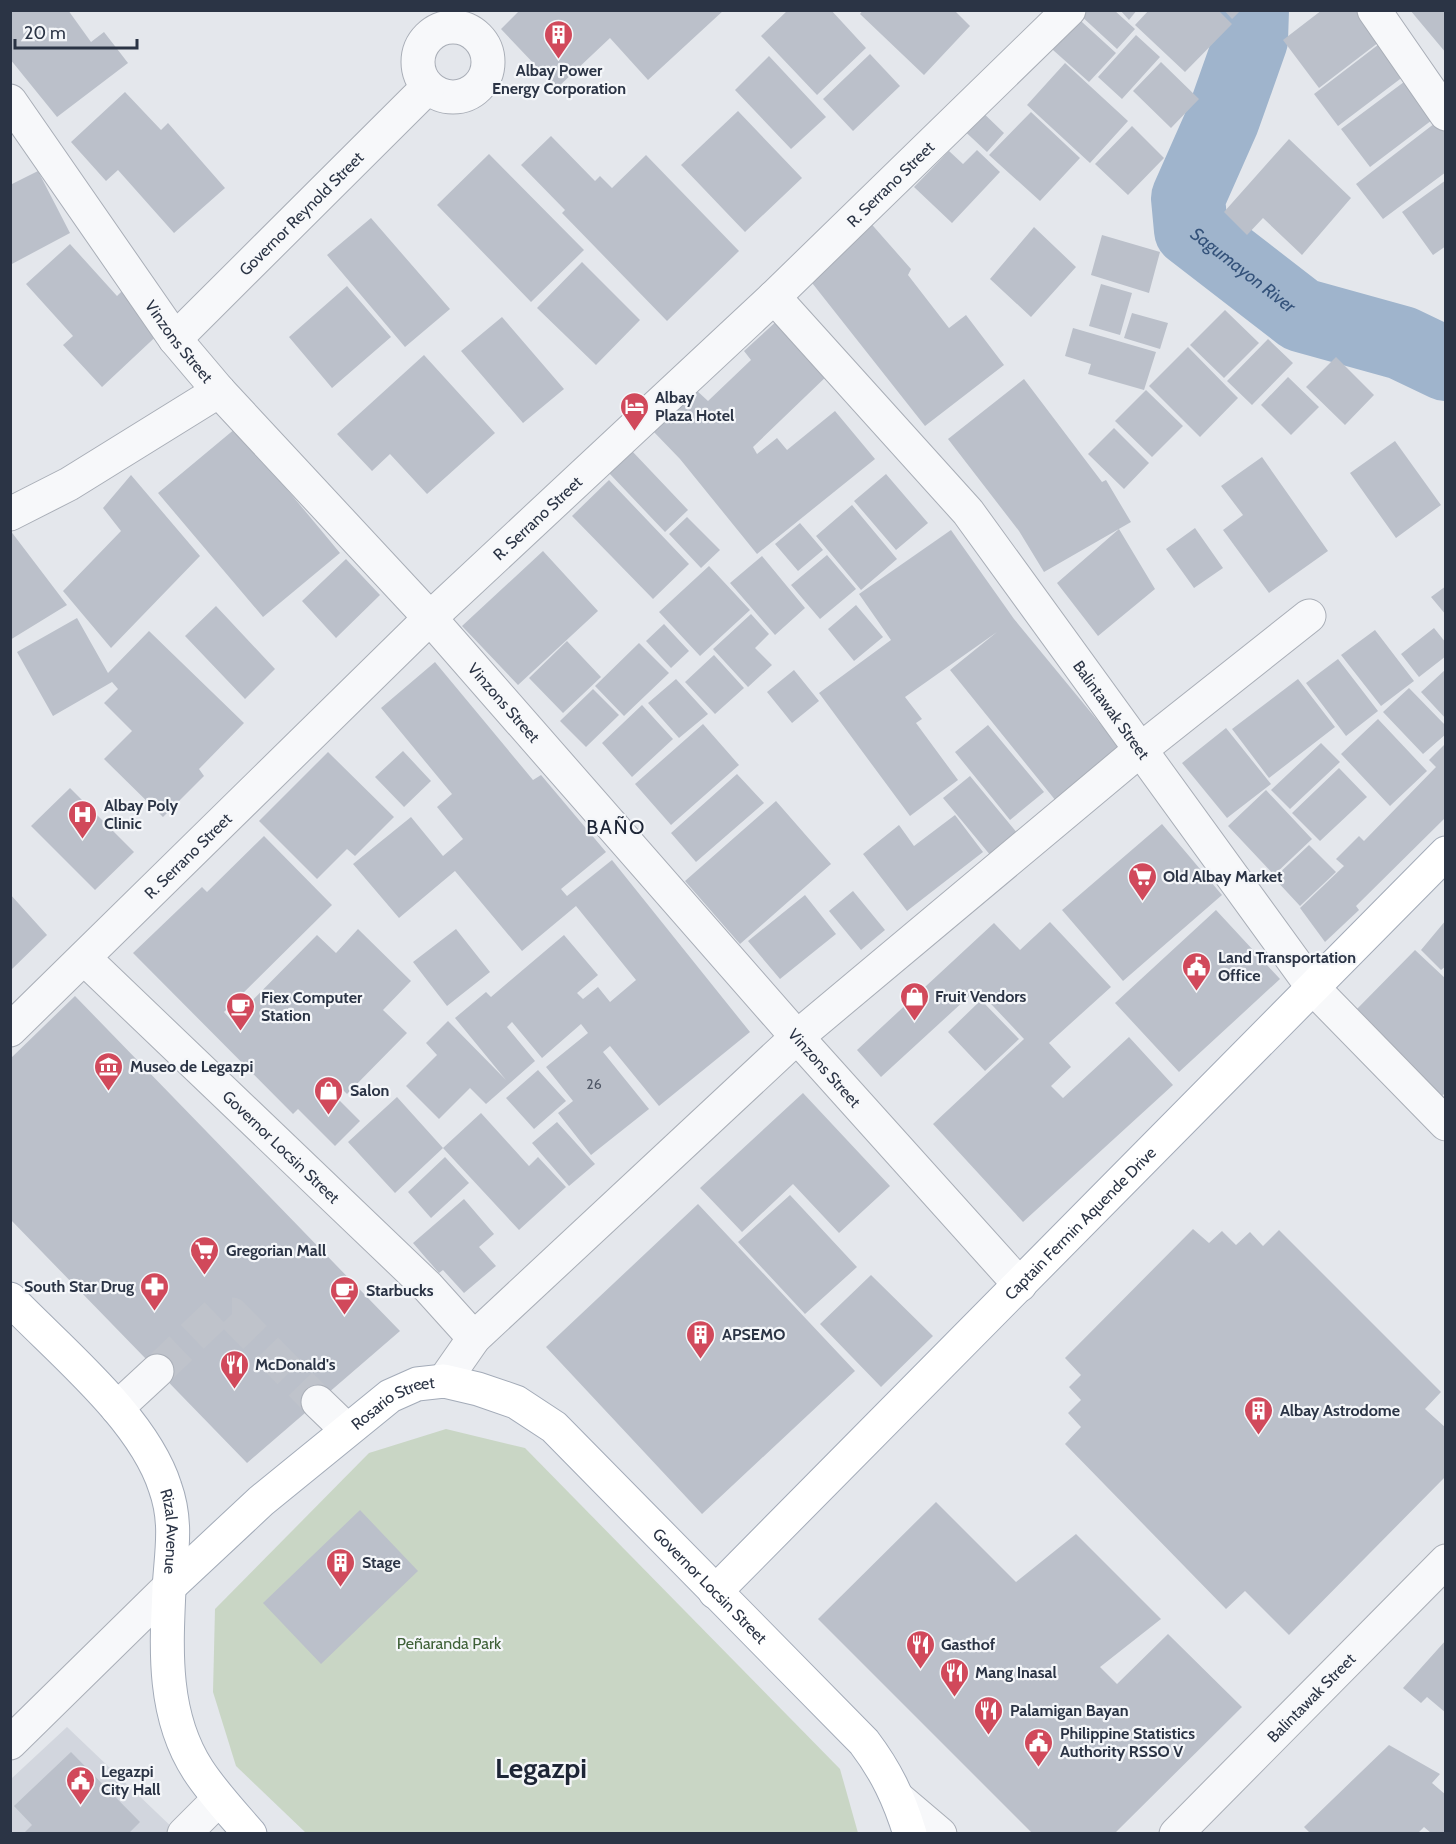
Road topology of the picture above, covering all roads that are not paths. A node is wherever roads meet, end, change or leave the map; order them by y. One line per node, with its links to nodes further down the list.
1 (1069, 10): 6 (street, R. Serrano Street)
2 (1374, 10): 5 (street)
3 (428, 87): 7 (street, Governor Reynold Street)
4 (10, 102): 7 (street, Vinzons Street)
5 (1446, 114)
6 (774, 297): 11 (street, R. Serrano Street); 12 (street, Balintawak Street)
7 (175, 339): 8 (street, Vinzons Street)
8 (219, 391): 9 (street); 11 (street, Vinzons Street)
9 (10, 514)
10 (1309, 616): 12 (street, Rosario Street)
11 (430, 618): 14 (street, R. Serrano Street); 17 (street, Vinzons Street)
12 (1140, 750): 15 (street, Balintawak Street); 17 (street, Rosario Street)
13 (1446, 853): 15 (main road, Captain Fermin Aquende Drive)
14 (84, 958): 16 (street, R. Serrano Street); 21 (street, Governor Locsin Street)
15 (1314, 988): 18 (street, Balintawak Street); 19 (main road, Captain Fermin Aquende Drive)
16 (10, 1030)
17 (797, 1037): 19 (street, Vinzons Street); 21 (street, Rosario Street)
18 (1446, 1124)
19 (1020, 1285): 29 (main road, Captain Fermin Aquende Drive)
20 (10, 1299): 25 (main road, Rizal Avenue)
21 (474, 1338): 23 (street, Rosario Street)
22 (158, 1371): 25 (street)
23 (444, 1381): 26 (main road, Rosario Street); 29 (main road, Governor Locsin Street)
24 (318, 1402): 26 (street)
25 (117, 1408): 28 (main road, Rizal Avenue)
26 (347, 1430): 28 (main road, Rosario Street)
27 (1446, 1561): 37 (street, Balintawak Street)
28 (169, 1587): 30 (street, Rosario Street); 31 (main road, Rizal Avenue)
29 (715, 1592): 32 (main road, Governor Locsin Street)
30 (10, 1743)
31 (219, 1798): 33 (street); 34 (main road, Rizal Avenue)
32 (900, 1800): 35 (main road); 36 (street, Governor Locsin Street)
33 (184, 1833)
34 (250, 1833)
35 (910, 1833)
36 (940, 1833)
37 (1176, 1833)

